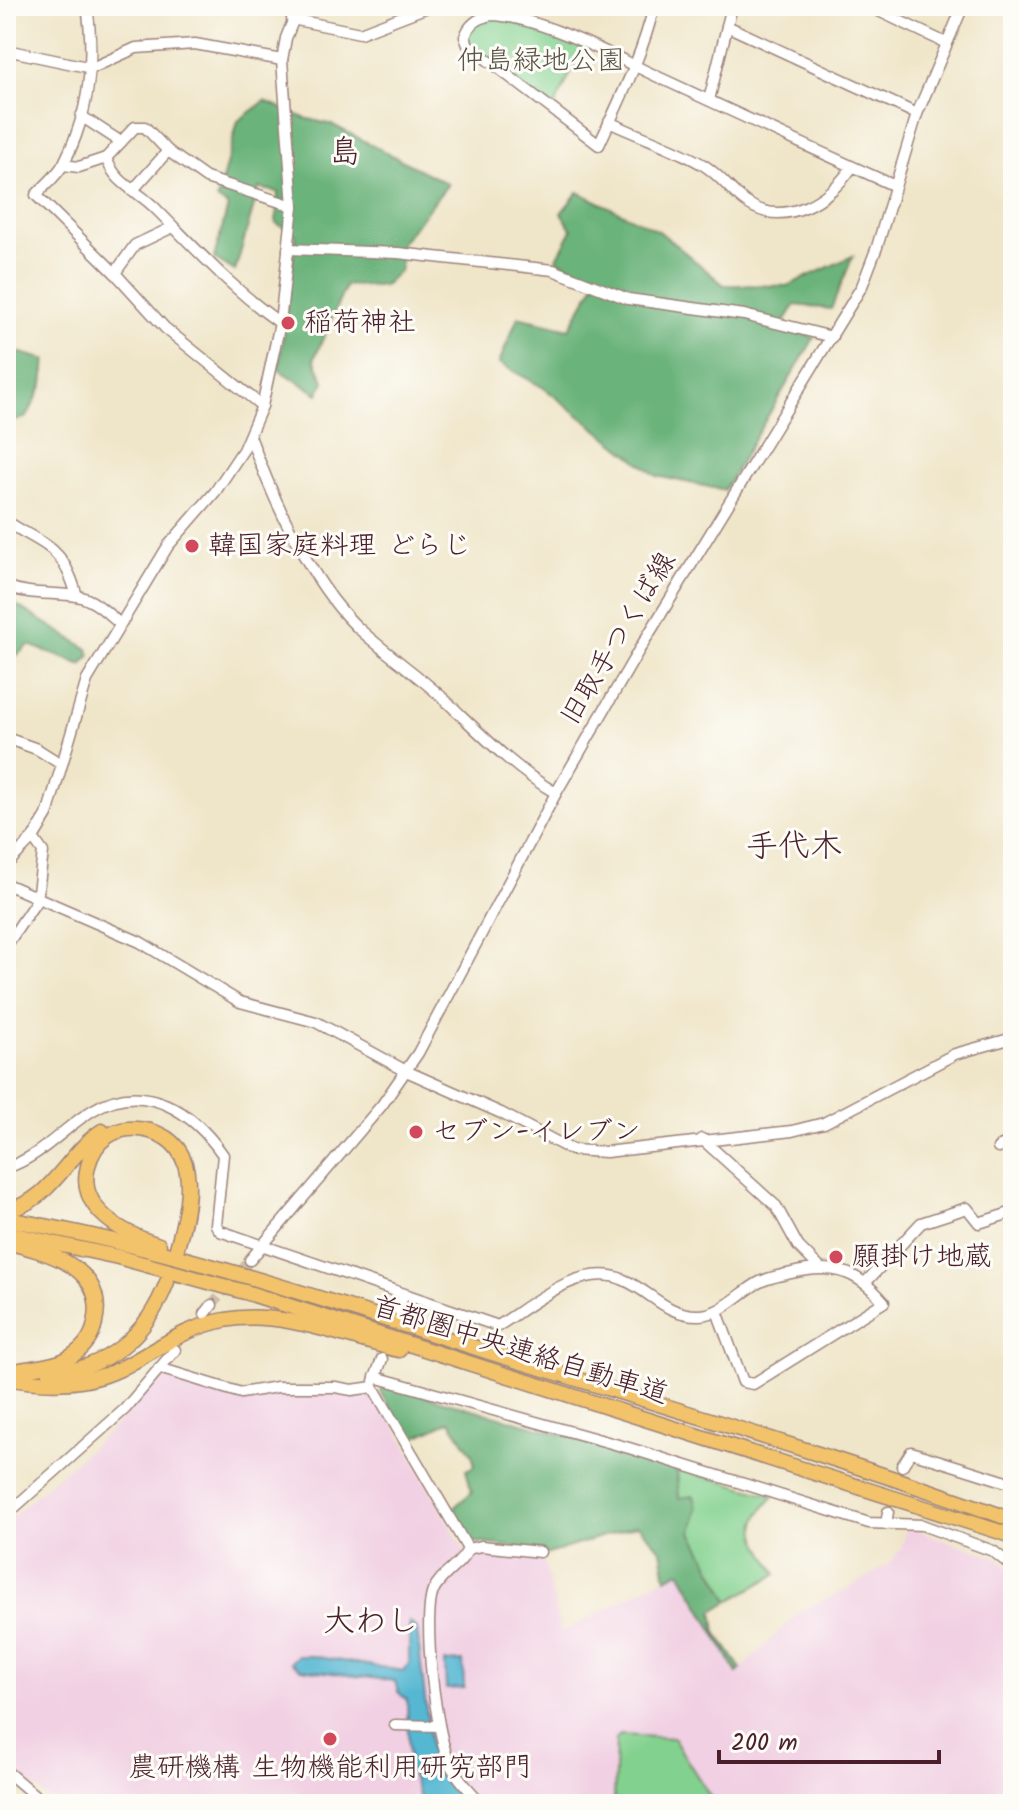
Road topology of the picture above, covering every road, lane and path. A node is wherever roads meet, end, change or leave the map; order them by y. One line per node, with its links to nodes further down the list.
1 (87, 6): 15 (street)
2 (299, 6): 9 (street)
3 (430, 6): 9 (street)
4 (654, 6): 14 (street)
5 (732, 6): 10 (street)
6 (963, 6): 11 (street, 旧取手つくば線)
7 (873, 7): 11 (street)
8 (501, 10): 14 (street); 19 (street)
9 (292, 19): 13 (street)
10 (727, 26): 16 (street); 17 (street)
11 (946, 43): 17 (street, 旧取手つくば線)
12 (6, 50): 15 (street)
13 (282, 60): 15 (street); 27 (street)
14 (634, 65): 16 (street); 19 (street)
15 (92, 68): 18 (street)
16 (709, 100): 24 (street)
17 (917, 114): 25 (street, 旧取手つくば線)
18 (81, 116): 20 (street); 23 (street)
19 (609, 122): 24 (street)
20 (121, 142): 21 (street); 22 (street)
21 (168, 151): 26 (street); 27 (street)
22 (106, 158): 23 (street); 26 (street)
23 (63, 165): 30 (street)
24 (852, 167): 25 (street)
25 (895, 186): 32 (street, 旧取手つくば線)
26 (132, 191): 28 (street)
27 (293, 206): 29 (street)
28 (173, 227): 30 (street); 31 (street)
29 (288, 249): 31 (street); 32 (street)
30 (115, 273): 33 (street)
31 (280, 323): 33 (street)
32 (832, 337): 41 (street, 旧取手つくば線)
33 (262, 406): 34 (street)
34 (250, 436): 38 (street); 41 (street)
35 (6, 521): 37 (street)
36 (6, 586): 37 (street)
37 (77, 596): 38 (street)
38 (120, 624): 40 (street)
39 (6, 738): 40 (street)
40 (61, 764): 42 (street)
41 (556, 793): 48 (street, 旧取手つくば線)
42 (33, 838): 43 (street); 45 (street)
43 (6, 865)
44 (6, 884): 45 (street)
45 (37, 900): 46 (street); 48 (street)
46 (6, 946)
47 (1013, 1038): 49 (street)
48 (406, 1071): 49 (street); 58 (street, 旧取手つくば線)
49 (702, 1139): 60 (street)
50 (1013, 1141): 51 (street)
51 (998, 1148)
52 (6, 1168): 58 (street)
53 (6, 1210): 65 (highway)
54 (1013, 1212): 61 (street)
55 (6, 1219): 65 (highway, 首都圏中央連絡自動車道)
56 (6, 1233): 70 (highway, 首都圏中央連絡自動車道)
57 (6, 1242): 69 (highway)
58 (264, 1244): 59 (street, 旧取手つくば線); 62 (street)
59 (250, 1260)
60 (820, 1268): 61 (street); 64 (street)
61 (867, 1281): 64 (street)
62 (404, 1294): 63 (street); 64 (street)
63 (398, 1310)
64 (717, 1311)
65 (378, 1317): 77 (highway, 首都圏中央連絡自動車道)
66 (175, 1350): 68 (street)
67 (382, 1359): 72 (street)
68 (159, 1368): 72 (street); 76 (street)
69 (9, 1372): 71 (highway); 71 (highway)
70 (520, 1379): 71 (highway); 79 (highway, 首都圏中央連絡自動車道)
71 (68, 1381)
72 (374, 1382): 78 (street); 80 (street)
73 (902, 1466): 74 (street)
74 (1013, 1484)
75 (888, 1512): 78 (street)
76 (6, 1515)
77 (1013, 1520)
78 (886, 1524): 82 (street)
79 (1013, 1536)
80 (468, 1549): 81 (street); 84 (street)
81 (540, 1552)
82 (1013, 1567)
83 (395, 1725): 84 (street)
84 (436, 1726): 87 (street)
85 (6, 1771): 86 (street)
86 (45, 1804)
87 (482, 1804)

